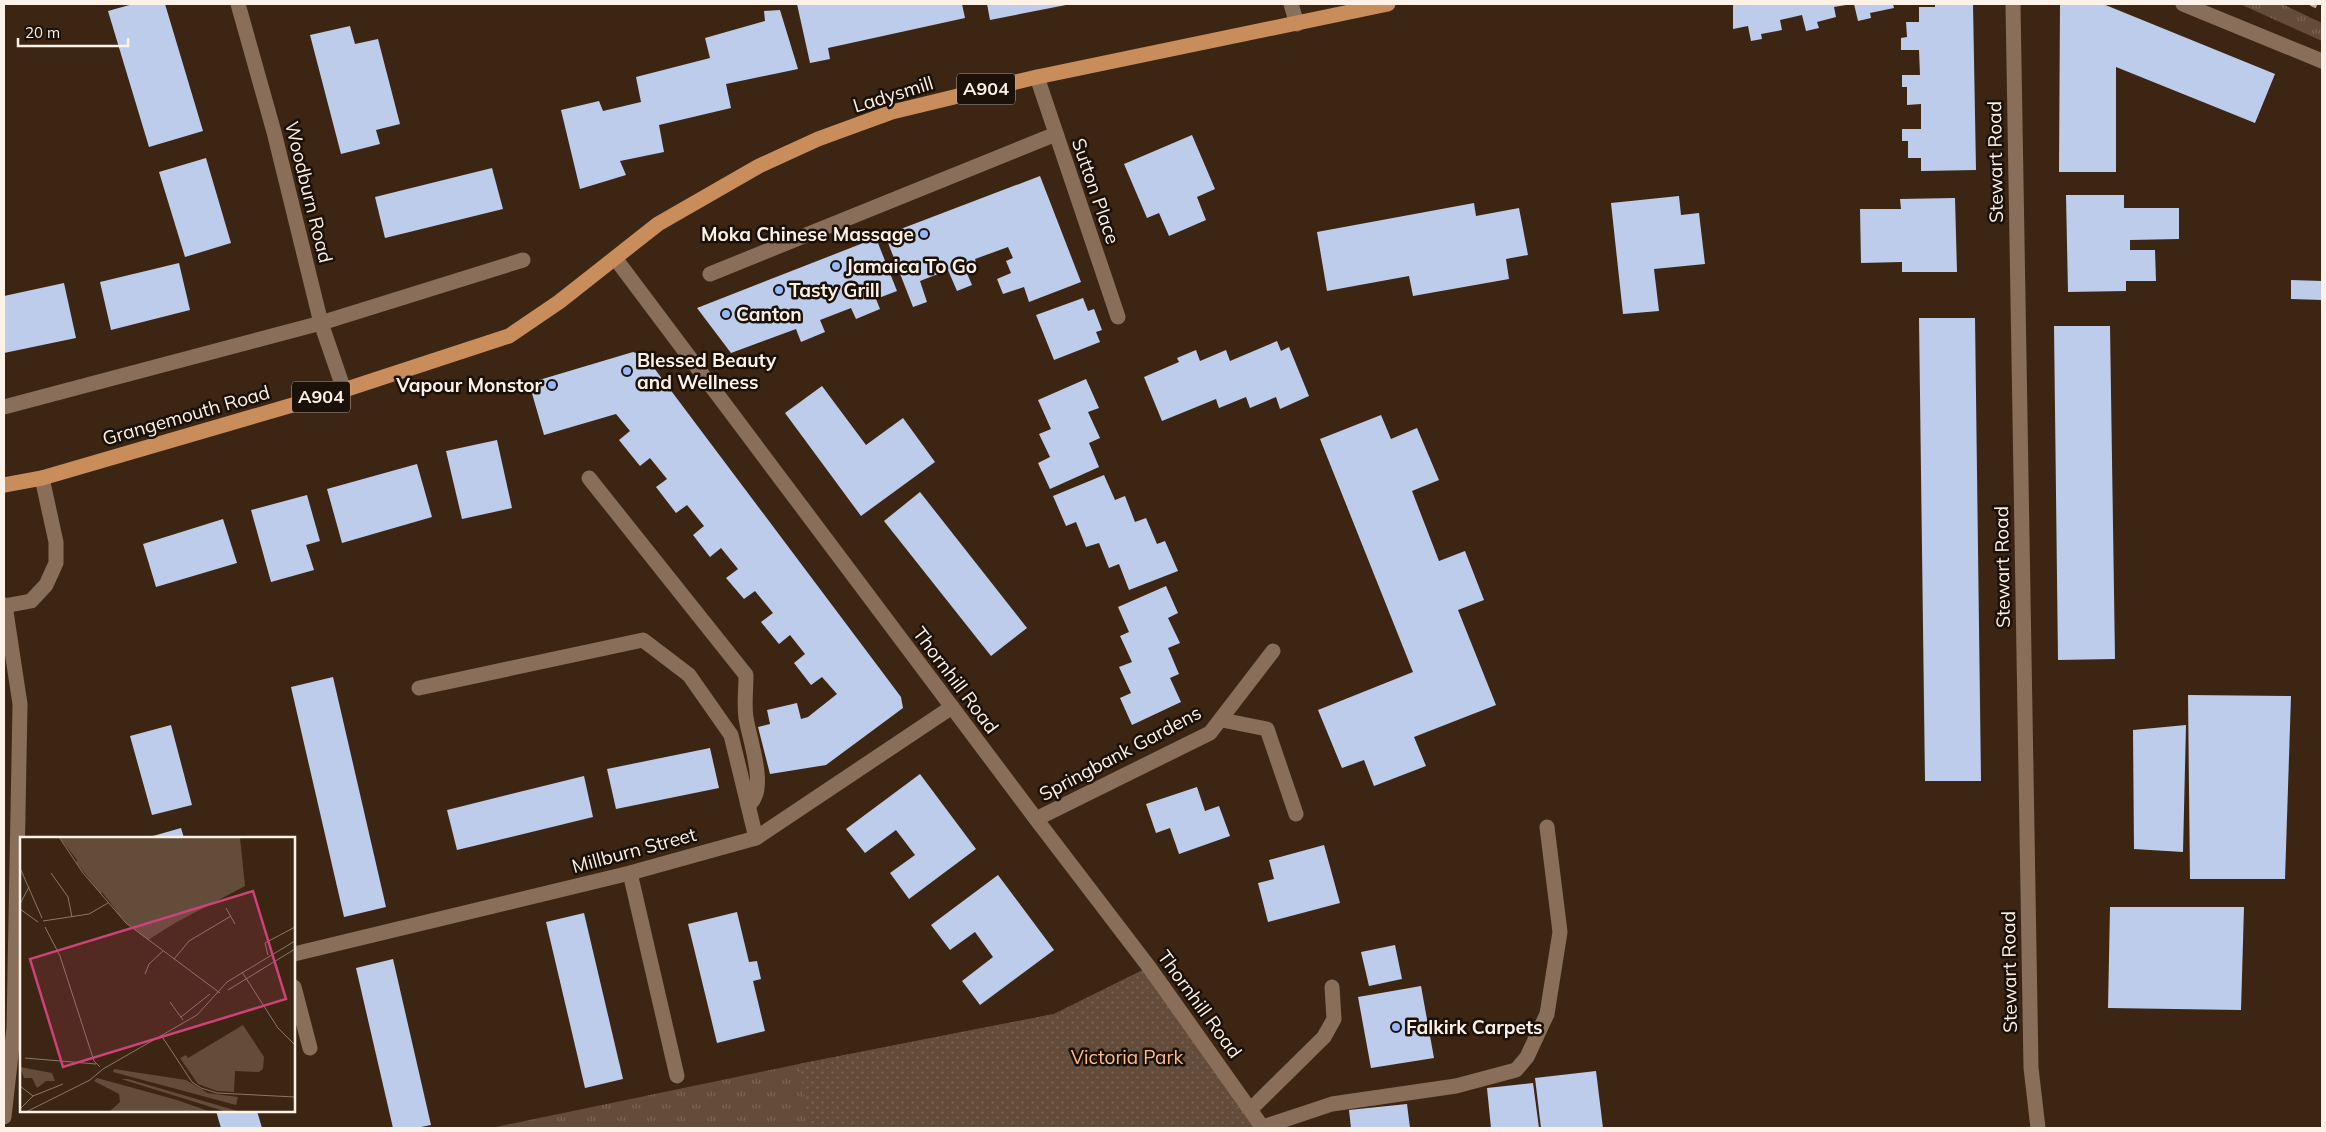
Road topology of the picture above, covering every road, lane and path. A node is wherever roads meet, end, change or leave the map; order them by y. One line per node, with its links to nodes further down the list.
1 (238, 4): 14 (street, Woodburn Road)
2 (1291, 4): 6 (street)
3 (1388, 4): 6 (main road, Ladysmill / A904)
4 (2013, 4): 40 (street, Stewart Road)
5 (2183, 4): 7 (street)
6 (1297, 24): 8 (main road, Ladysmill / A904)
7 (2322, 61)
8 (1037, 77): 9 (street, Sutton Place); 10 (main road, Ladysmill / A904)
9 (1056, 134): 12 (street); 13 (street, Sutton Place)
10 (615, 258): 15 (main road, Grangemouth Road / A904); 24 (street, Thornhill Road)
11 (523, 260): 14 (street)
12 (710, 274)
13 (1118, 317)
14 (321, 323): 15 (street, Woodburn Road); 16 (street)
15 (344, 390): 17 (main road, Grangemouth Road / A904)
16 (4, 407)
17 (42, 478): 19 (main road, Grangemouth Road / A904); 20 (street)
18 (589, 478): 26 (street)
19 (4, 485)
20 (4, 606): 22 (street)
21 (1273, 651): 25 (street, Springbank Gardens)
22 (10, 673): 38 (street)
23 (419, 688): 26 (street)
24 (952, 707): 28 (street, Thornhill Road); 30 (street, Millburn Street)
25 (1222, 720): 27 (street, Springbank Gardens); 28 (street, Springbank Gardens)
26 (748, 805): 30 (street)
27 (1296, 814)
28 (1036, 819): 37 (street, Thornhill Road)
29 (1547, 827): 39 (street)
30 (756, 838): 31 (street, Millburn Street)
31 (630, 873): 32 (street, Millburn Street); 36 (street)
32 (295, 954)
33 (1332, 987): 37 (street)
34 (295, 991): 35 (street)
35 (310, 1048)
36 (677, 1076)
37 (1250, 1109): 39 (street, Thornhill Road)
38 (4, 1117)
39 (1263, 1128)
40 (2038, 1128)

